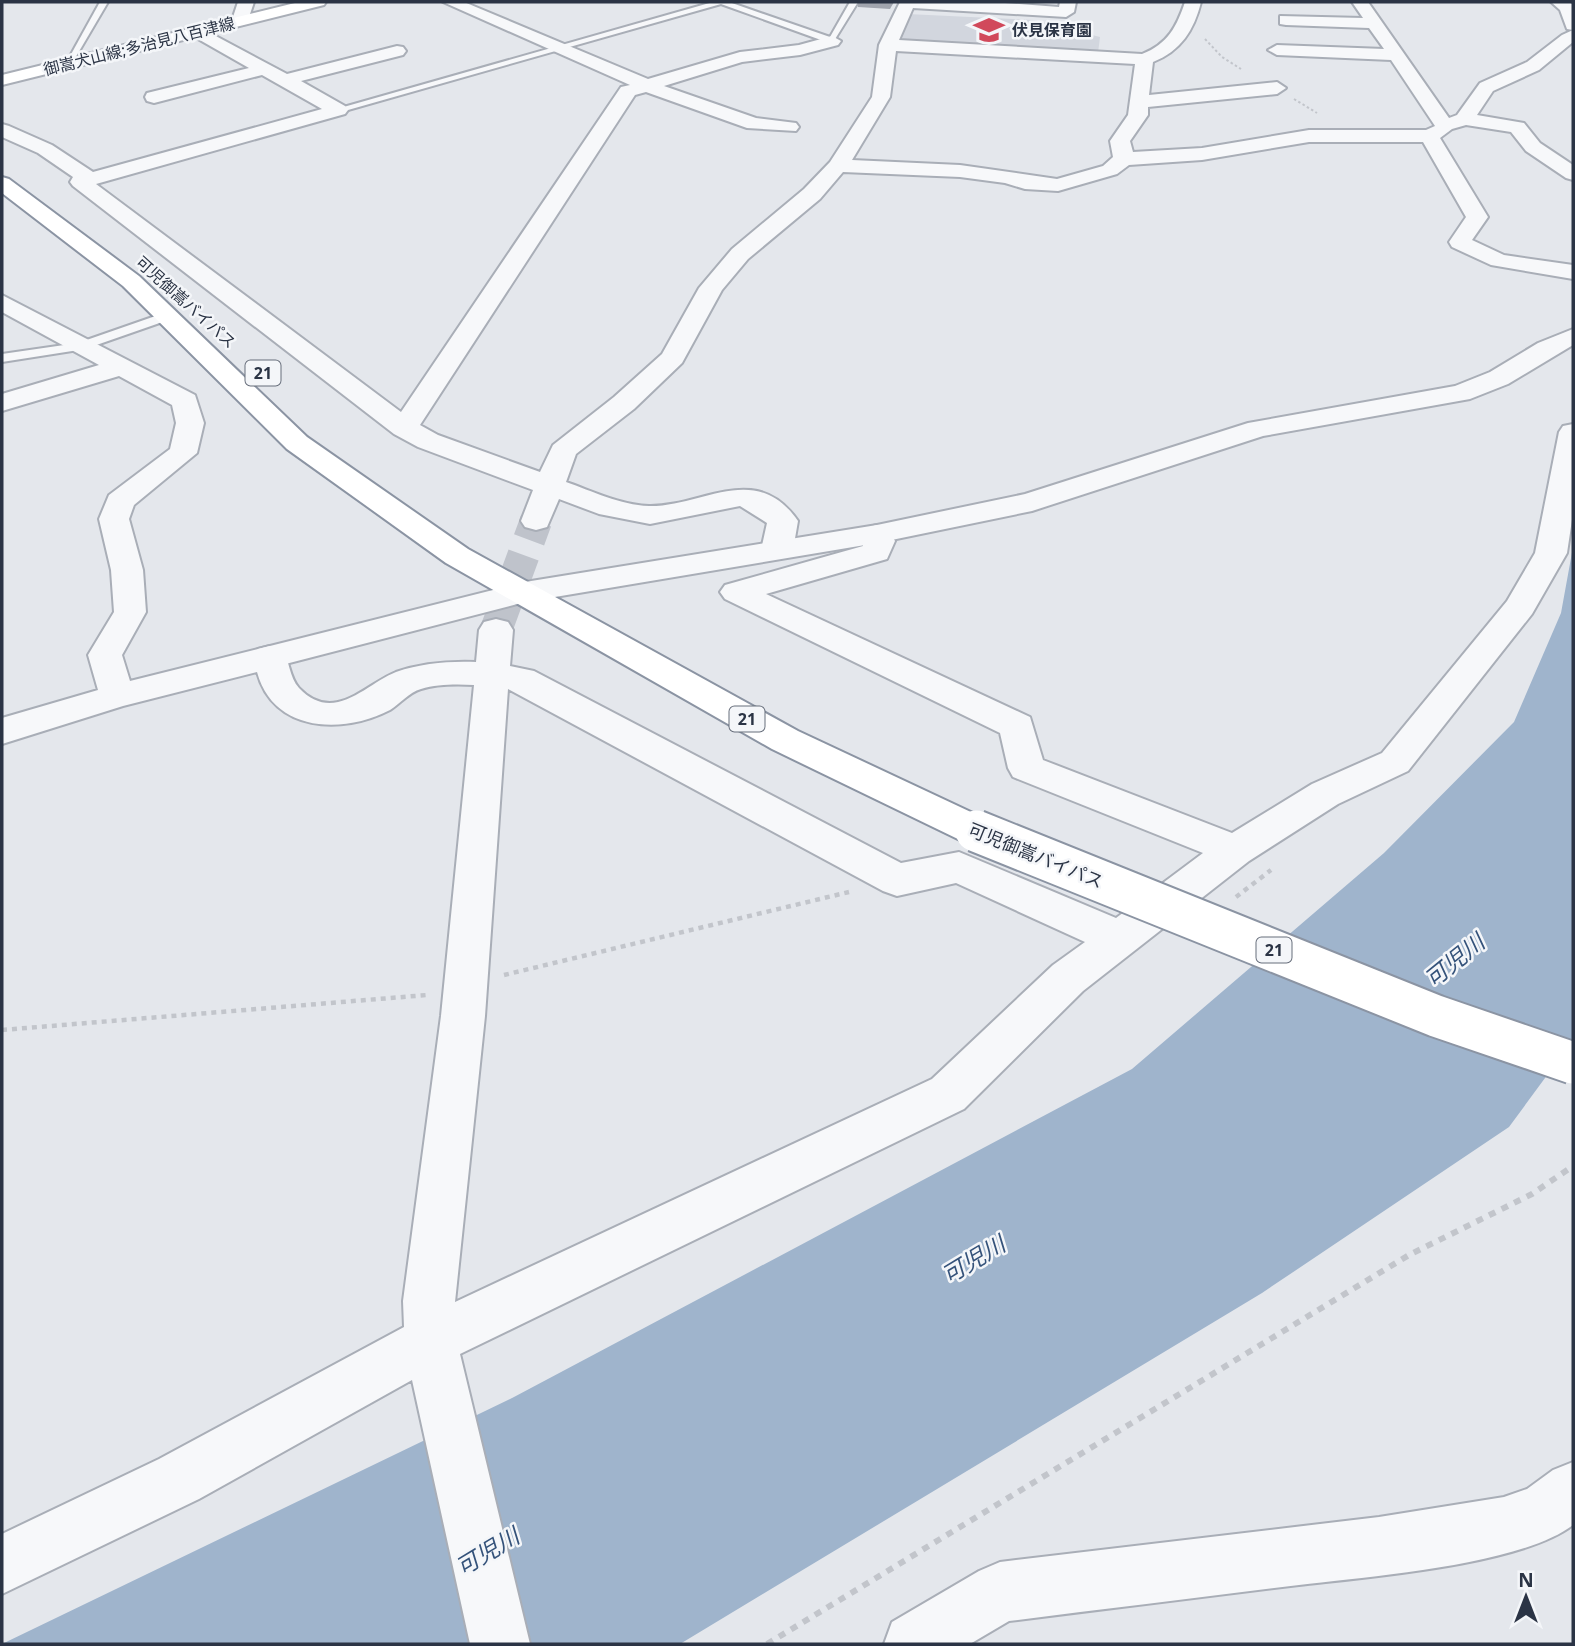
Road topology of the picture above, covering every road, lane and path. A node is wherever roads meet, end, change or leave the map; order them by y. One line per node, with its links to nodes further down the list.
1 (104, 2): 26 (lane)
2 (246, 2): 13 (street)
3 (317, 2): 13 (main road, 御嵩犬山線;多治見八百津線)
4 (451, 2): 21 (street)
5 (721, 2): 20 (lane); 21 (lane)
6 (854, 2): 20 (lane)
7 (908, 2): 12 (street); 19 (street)
8 (1068, 2): 12 (street)
9 (1194, 2): 25 (street)
10 (1360, 2): 15 (street)
11 (1559, 2): 16 (street)
12 (983, 5)
13 (240, 20): 17 (main road, 御嵩犬山線;多治見八百津線)
14 (1286, 20): 15 (street)
15 (1374, 23): 24 (street)
16 (1573, 25)
17 (197, 31): 26 (main road, 御嵩犬山線;多治見八百津線); 27 (street)
18 (1573, 35): 35 (street)
19 (882, 40): 25 (street); 40 (street)
20 (832, 41): 30 (street)
21 (556, 47): 30 (street); 34 (lane)
22 (1277, 50): 24 (street)
23 (397, 51): 29 (street)
24 (1395, 55): 35 (street)
25 (1144, 58): 33 (street)
26 (67, 65): 28 (main road, 御嵩犬山線;多治見八百津線)
27 (265, 69): 29 (street); 32 (street)
28 (2, 80)
29 (285, 80): 34 (street)
30 (643, 86): 36 (street); 52 (street)
31 (1276, 88): 33 (street)
32 (154, 97)
33 (1140, 102): 39 (street)
34 (338, 110): 42 (street)
35 (1446, 126): 39 (street); 41 (street); 44 (street)
36 (789, 128)
37 (2, 130): 42 (street)
38 (2, 153): 46 (main road, 可児御嵩バイパス / 21)
39 (1124, 159): 40 (street)
40 (838, 166): 55 (street)
41 (1573, 174)
42 (89, 179): 52 (street)
43 (2, 183): 46 (main road, 可児御嵩バイパス / 21)
44 (1573, 272)
45 (2, 302): 48 (street)
46 (177, 309): 48 (lane); 59 (main road, 可児御嵩バイパス / 21)
47 (1573, 336): 57 (street)
48 (80, 346): 49 (lane); 50 (street)
49 (2, 358)
50 (120, 367): 51 (street); 63 (street)
51 (2, 403)
52 (404, 428): 55 (street)
53 (325, 432): 59 (main road, 可児御嵩バイパス / 21)
54 (1573, 432): 65 (street)
55 (548, 486): 56 (street); 58 (street)
56 (536, 521)
57 (877, 534): 58 (street); 65 (street)
58 (778, 550): 59 (street)
59 (525, 592): 61 (street); 67 (main road, 可児御嵩バイパス / 21, bridge)
60 (496, 630): 62 (street)
61 (270, 657): 62 (street); 63 (street)
62 (492, 674): 66 (street); 69 (street)
63 (117, 696): 64 (street)
64 (2, 728)
65 (1235, 850): 66 (street)
66 (1118, 938): 69 (street)
67 (1573, 1063)
68 (1573, 1166): 73 (path)
69 (435, 1365): 71 (street); 72 (street)
70 (1573, 1490): 74 (street)
71 (2, 1565)
72 (500, 1644)
73 (767, 1644)
74 (914, 1644)

